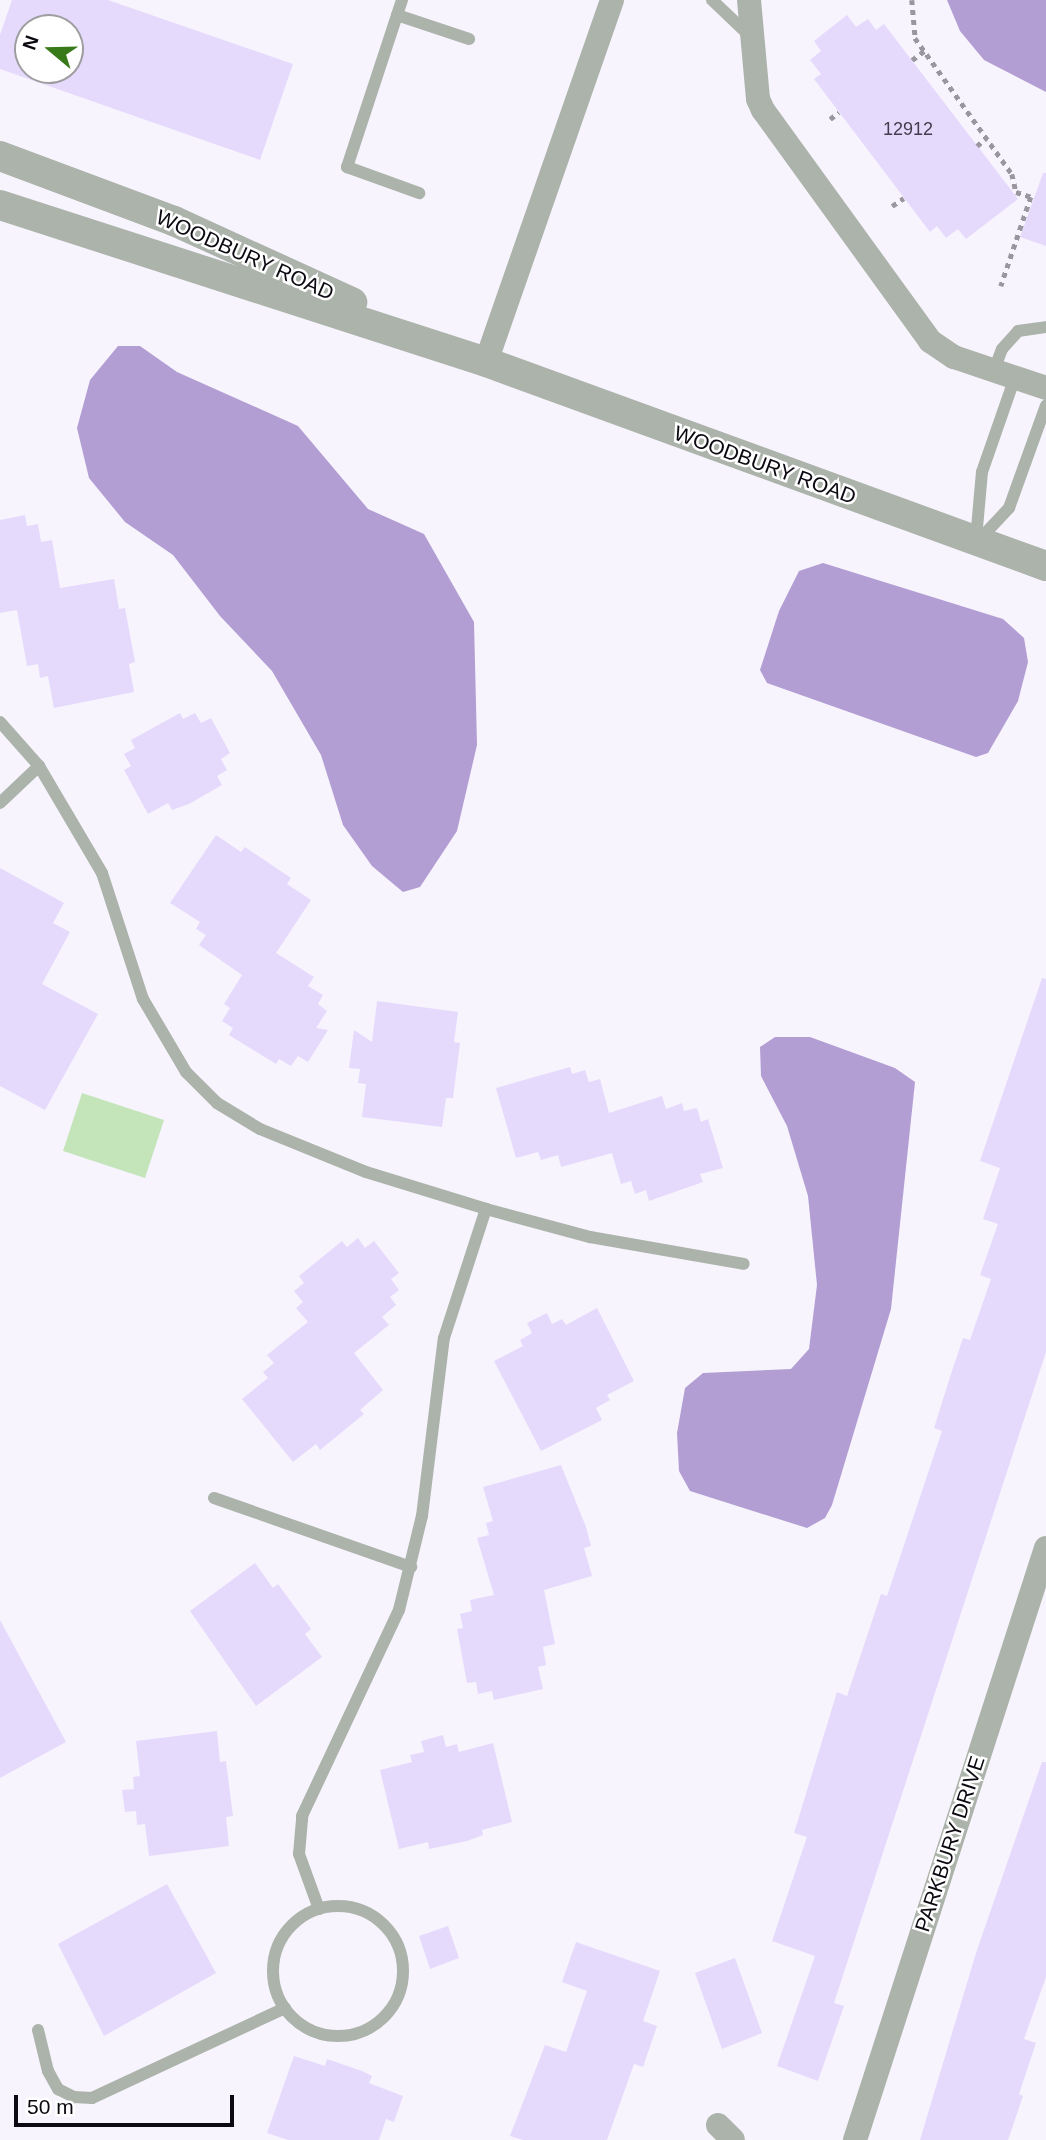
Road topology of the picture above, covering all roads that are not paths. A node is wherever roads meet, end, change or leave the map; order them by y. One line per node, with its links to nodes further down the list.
1 (402, 0): 5 (lane)
2 (712, 0): 6 (lane)
3 (749, 0): 6 (street)
4 (606, 2): 12 (street)
5 (397, 15): 7 (lane); 9 (lane)
6 (752, 38): 13 (street)
7 (469, 39)
8 (0, 156): 12 (street, WOODBURY ROAD)
9 (419, 192)
10 (0, 205): 12 (street, WOODBURY ROAD)
11 (1046, 327): 13 (lane)
12 (486, 362): 16 (street, WOODBURY ROAD)
13 (1004, 373): 14 (street); 16 (lane)
14 (1046, 388)
15 (1046, 405): 16 (lane)
16 (976, 543): 17 (street, WOODBURY ROAD)
17 (1046, 566)
18 (0, 722): 19 (lane)
19 (39, 766): 20 (lane); 21 (lane)
20 (0, 803)
21 (486, 1209): 22 (lane); 25 (lane)
22 (744, 1264)
23 (214, 1498): 25 (lane)
24 (1046, 1548): 29 (street, PARKBURY DRIVE)
25 (411, 1567): 26 (lane)
26 (319, 1909): 27 (lane); 27 (lane)
27 (285, 2008): 28 (lane)
28 (37, 2030)
29 (855, 2140)

